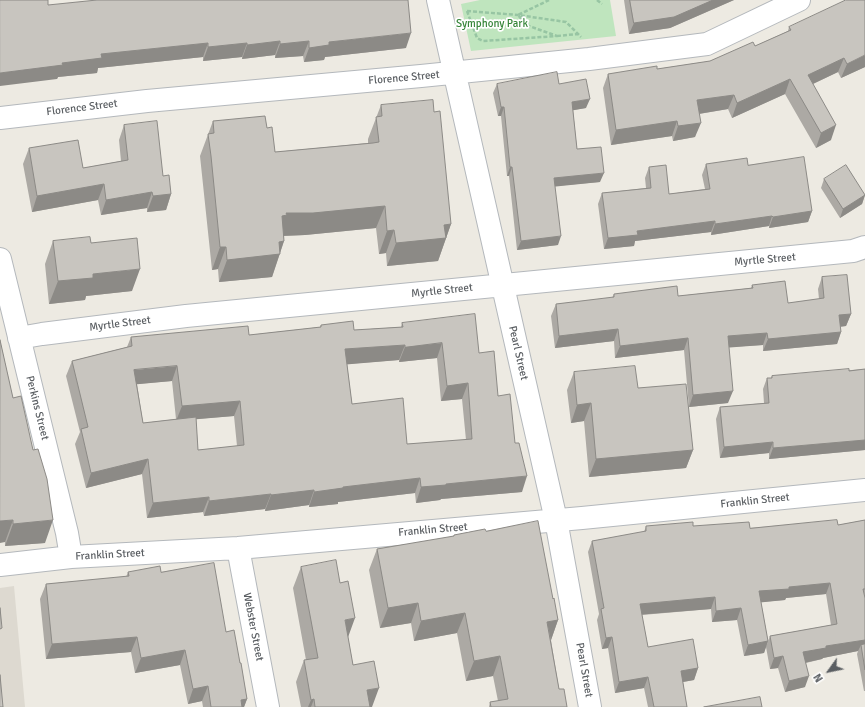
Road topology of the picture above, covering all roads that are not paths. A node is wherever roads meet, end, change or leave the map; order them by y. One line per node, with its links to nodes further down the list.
1 (438, 0): 3 (street, Pearl Street)
2 (799, 0): 3 (street, Florence Street)
3 (456, 73): 4 (street, Florence Street); 7 (street, Pearl Street)
4 (0, 118)
5 (865, 247): 7 (street, Myrtle Street)
6 (0, 259): 8 (street, Perkins Street)
7 (503, 285): 8 (street, Myrtle Street); 10 (street, Pearl Street)
8 (20, 338): 12 (street, Perkins Street)
9 (865, 490): 10 (street, Franklin Street)
10 (556, 520): 11 (street, Franklin Street); 15 (street, Pearl Street)
11 (238, 548): 12 (street, Franklin Street); 14 (street, Webster Street)
12 (71, 557): 13 (street, Franklin Street)
13 (0, 565)
14 (268, 707)
15 (590, 707)

